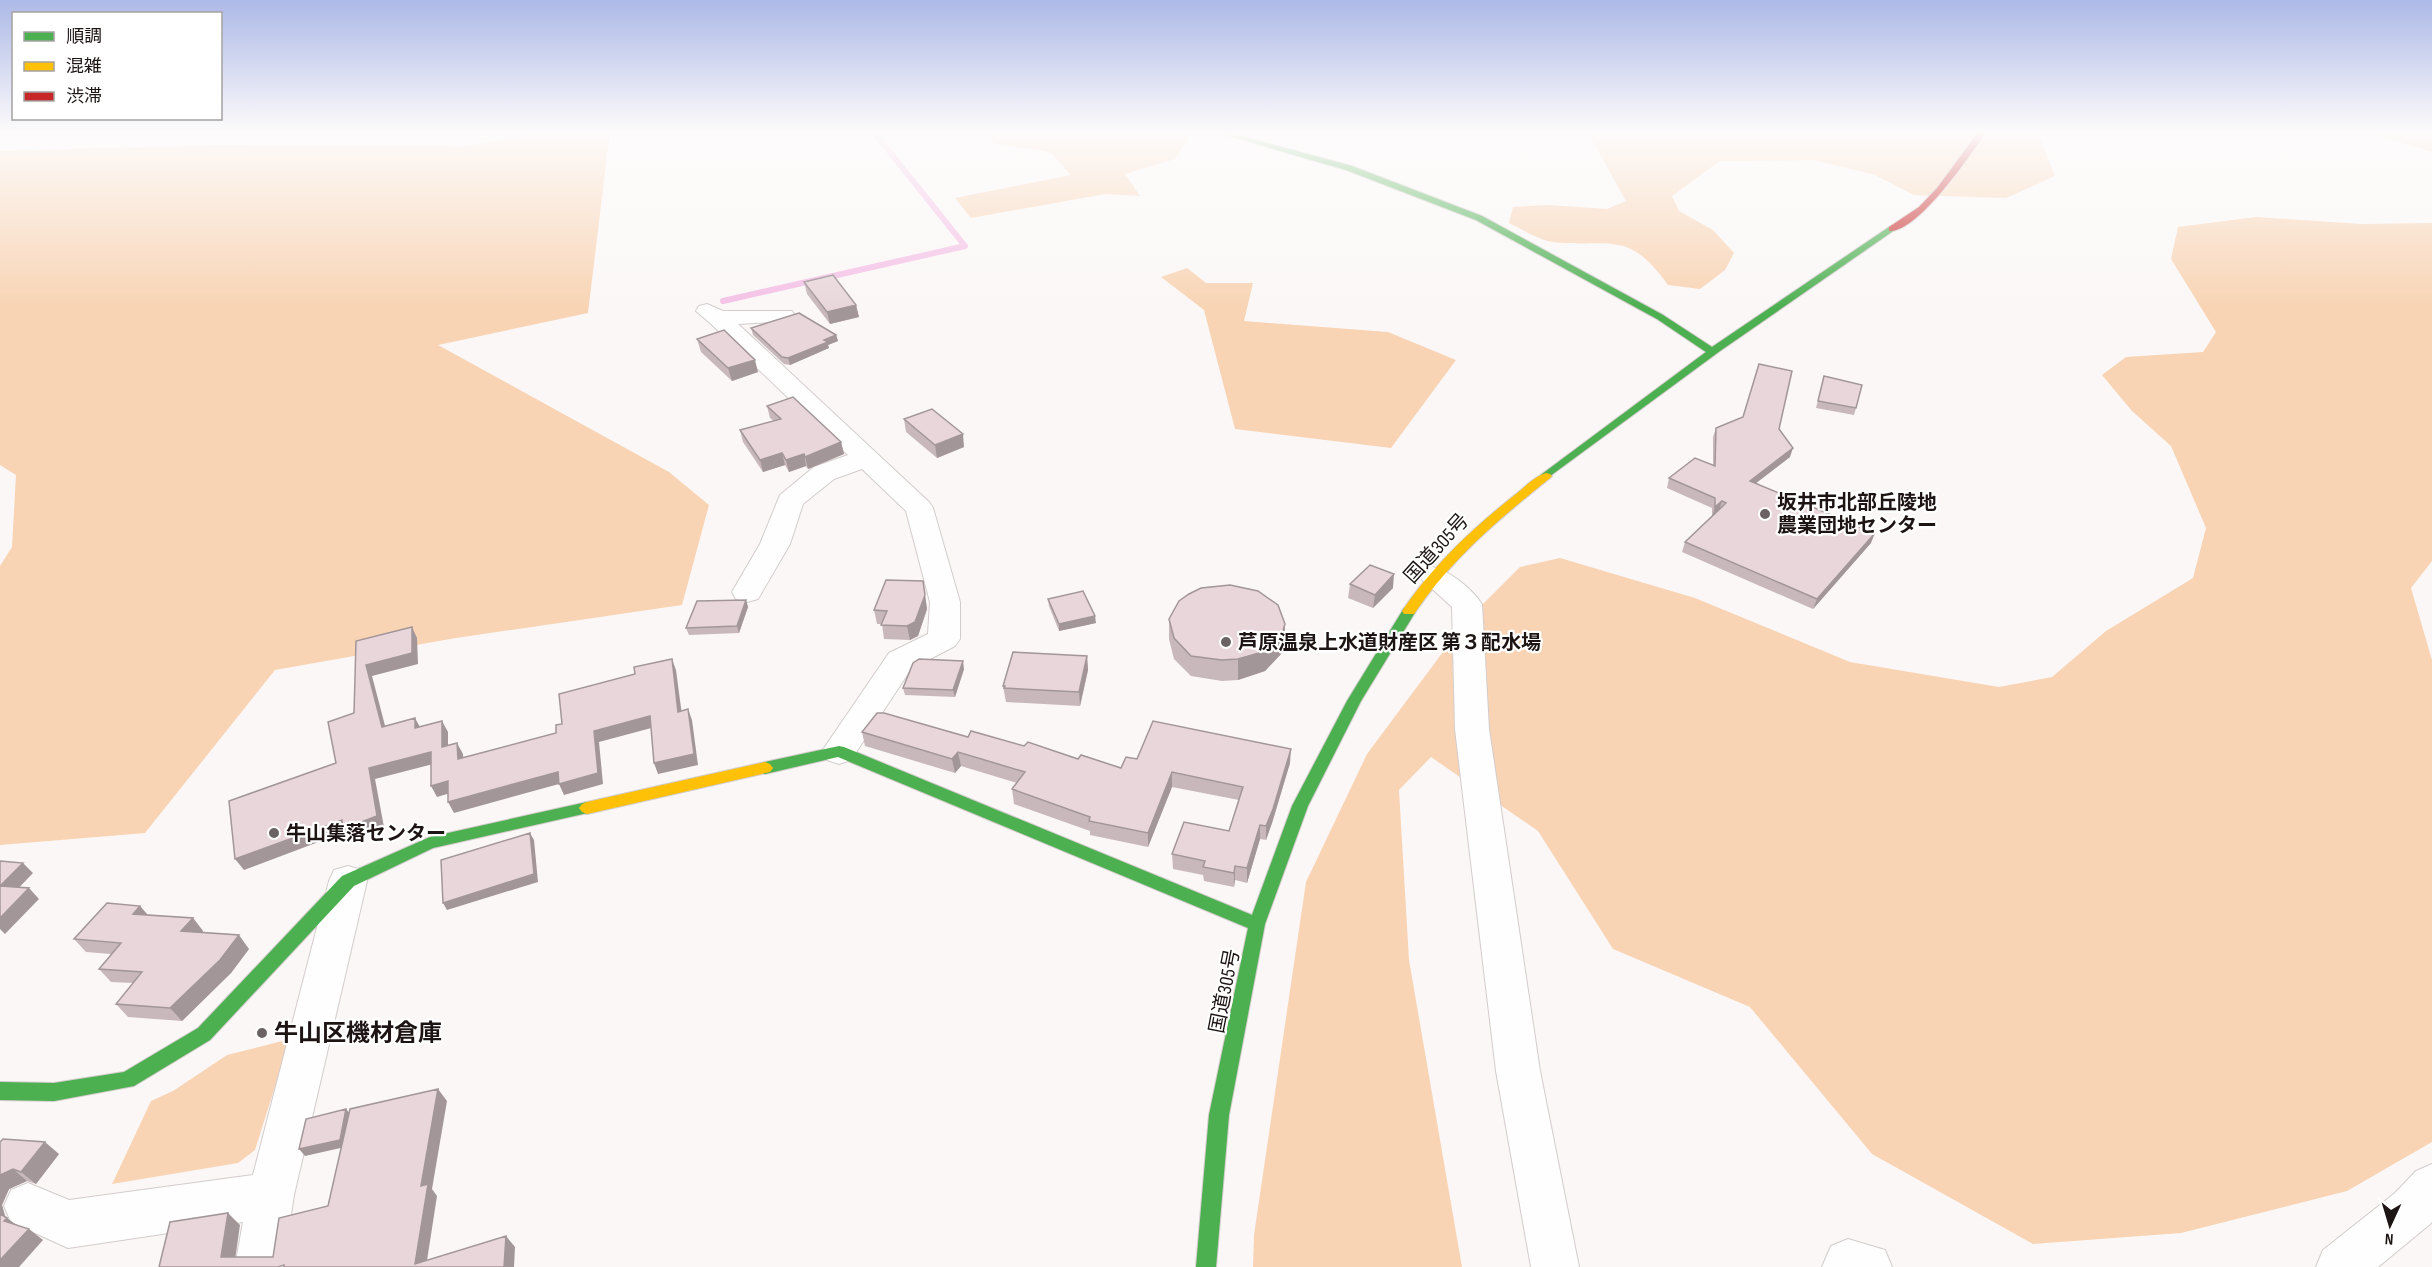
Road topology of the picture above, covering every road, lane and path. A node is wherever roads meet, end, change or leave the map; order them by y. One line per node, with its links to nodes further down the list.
1 (1405, 190): 4 (main road)
2 (1940, 190): 4 (main road, 国道305号)
3 (784, 316): 5 (street)
4 (1711, 351): 6 (main road, 国道305号)
5 (866, 458): 7 (street); 8 (street)
6 (1433, 576): 10 (main road, 国道305号); 17 (street)
7 (747, 592)
8 (839, 751): 9 (main road); 10 (main road)
9 (348, 880): 11 (main road); 13 (street)
10 (1257, 924): 16 (main road, 国道305号)
11 (0, 1091)
12 (2432, 1187): 20 (street)
13 (271, 1195): 14 (street); 15 (street)
14 (28, 1206)
15 (259, 1267)
16 (1206, 1267)
17 (1555, 1267)
18 (1846, 1267): 19 (street)
19 (1868, 1267)
20 (2340, 1267)

